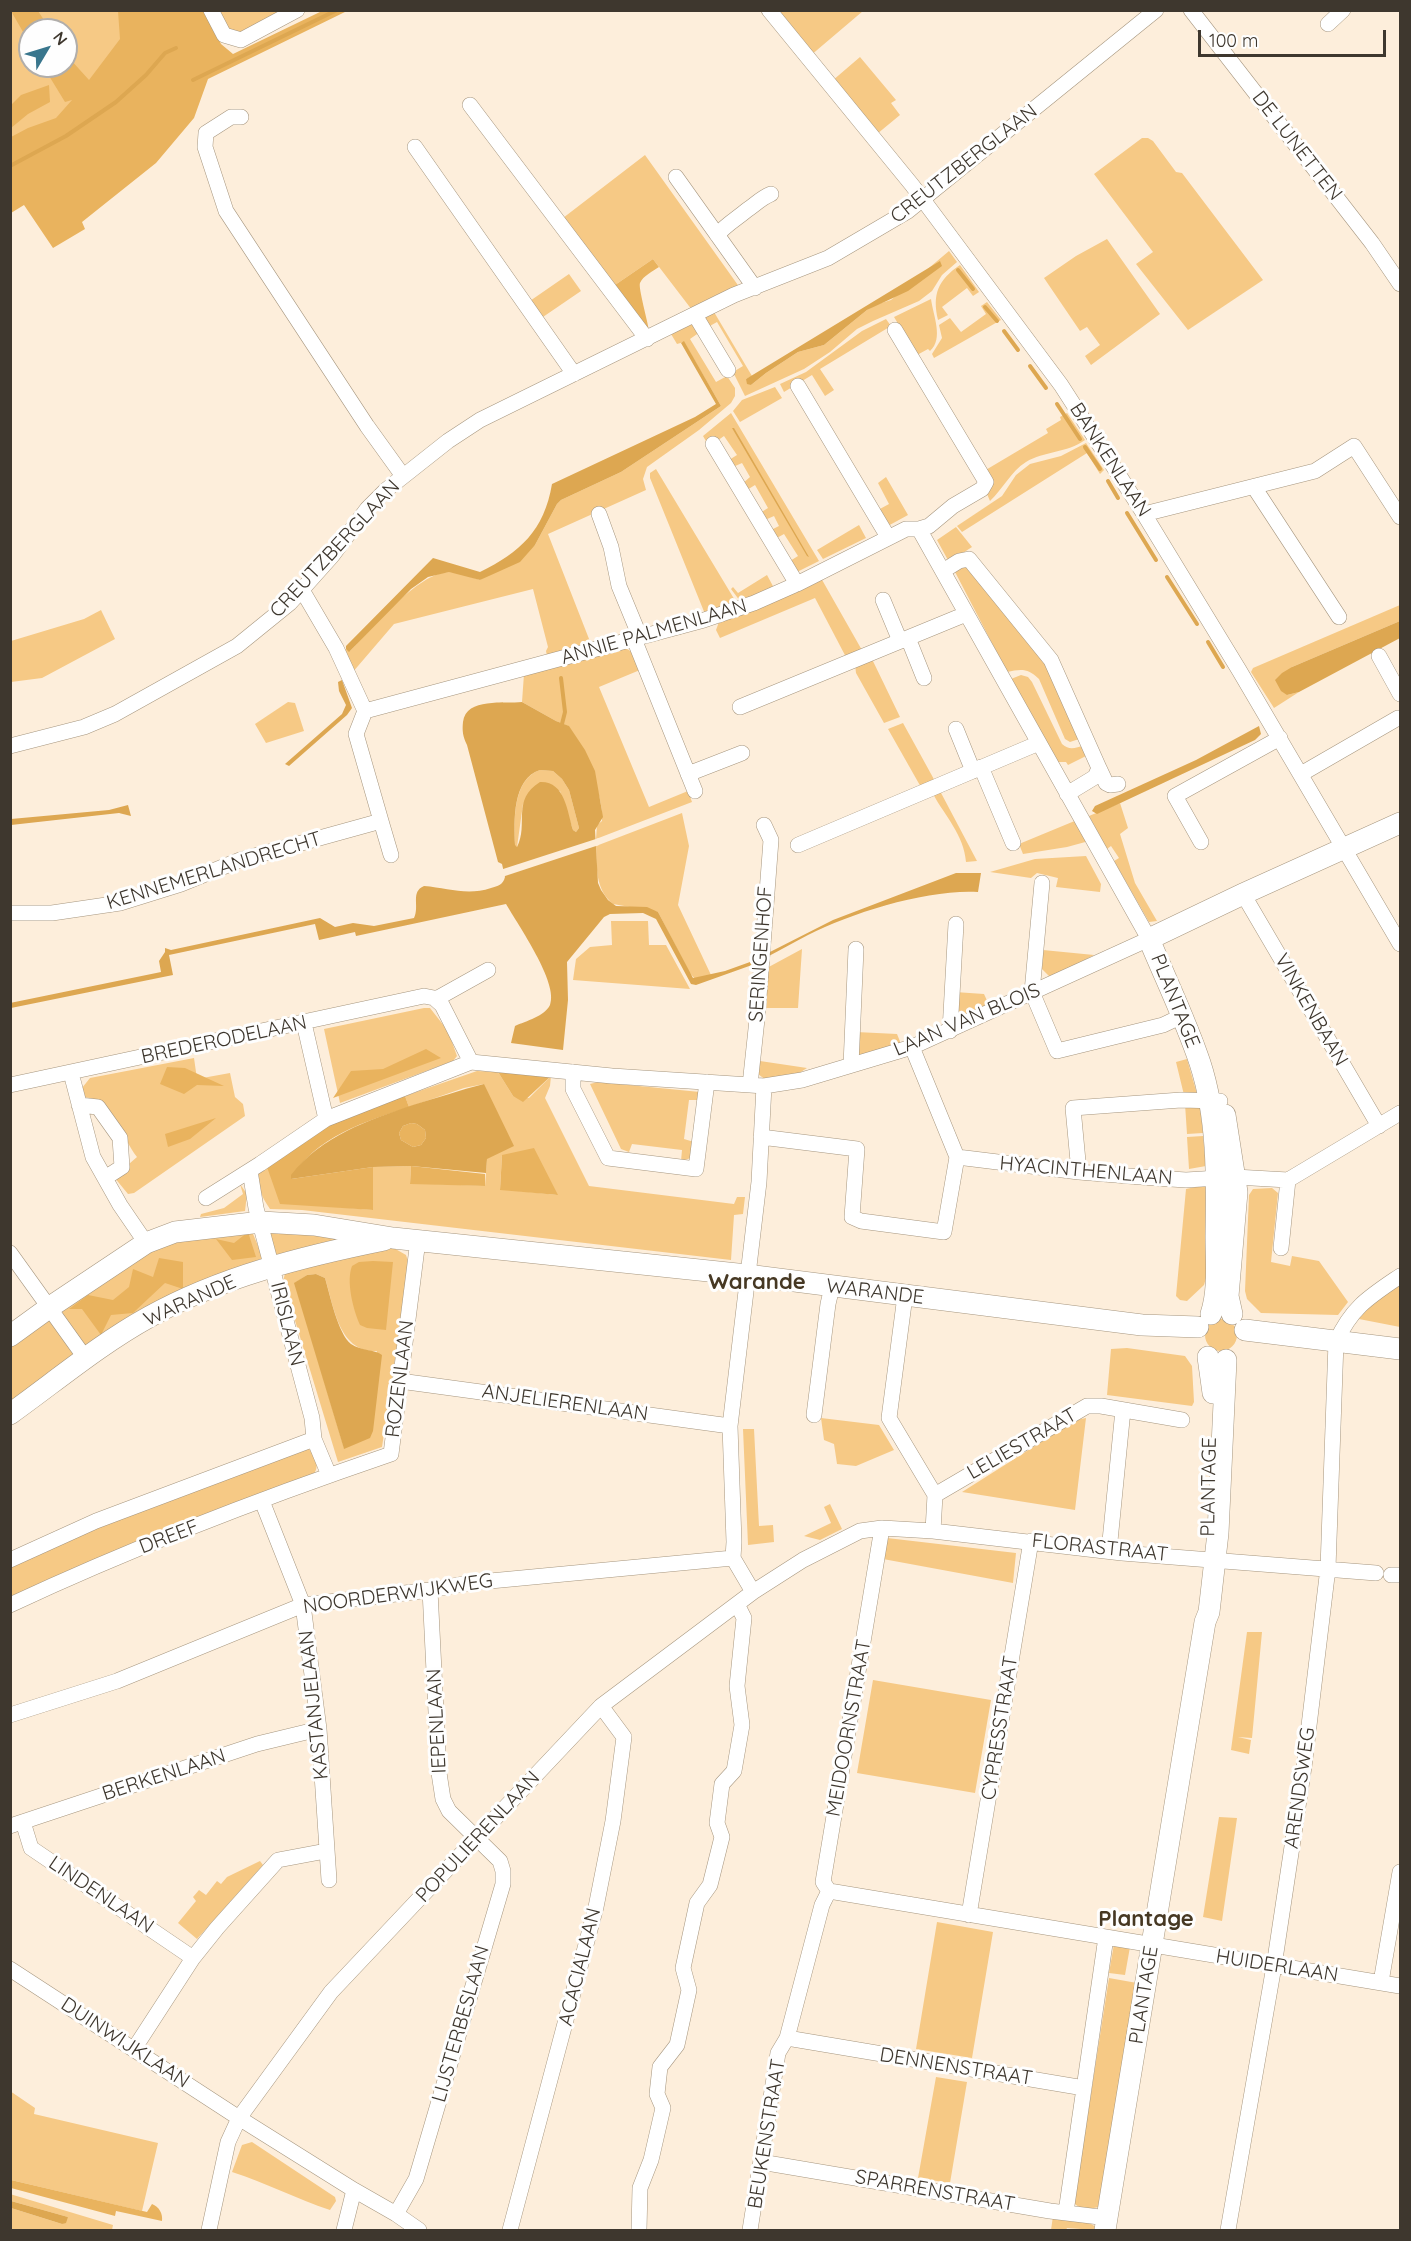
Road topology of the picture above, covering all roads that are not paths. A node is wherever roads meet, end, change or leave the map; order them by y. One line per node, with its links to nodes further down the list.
1 (211, 10): 2 (street)
2 (297, 10)
3 (769, 10): 13 (street, BANKENLAAN)
4 (1156, 10): 13 (street, CREUTZBERGLAAN)
5 (1191, 10): 15 (street, DE LUNETTEN)
6 (1343, 10): 7 (street)
7 (1328, 24)
8 (470, 105): 19 (street)
9 (241, 117): 24 (street, CREUTZBERGLAAN)
10 (415, 147): 21 (street)
11 (676, 177): 14 (street)
12 (771, 194): 14 (street)
13 (923, 200): 16 (street, CREUTZBERGLAAN); 27 (street, BANKENLAAN)
14 (717, 235): 16 (street)
15 (1401, 284)
16 (755, 288): 17 (street, CREUTZBERGLAAN)
17 (695, 315): 19 (street, CREUTZBERGLAAN); 20 (street)
18 (895, 330): 29 (street, ANNIE PALMENLAAN)
19 (646, 339): 21 (street, CREUTZBERGLAAN)
20 (728, 370)
21 (574, 375): 24 (street, CREUTZBERGLAAN)
22 (798, 386): 30 (street)
23 (712, 444): 32 (street)
24 (403, 476): 33 (street, CREUTZBERGLAAN)
25 (1254, 487): 27 (street); 28 (street); 36 (street)
26 (599, 514): 37 (street)
27 (1144, 514): 46 (street, BANKENLAAN)
28 (1401, 517)
29 (919, 529): 30 (street, ANNIE PALMENLAAN); 31 (street)
30 (888, 537): 32 (street, ANNIE PALMENLAAN)
31 (943, 571): 35 (street); 50 (street)
32 (797, 584): 37 (street, ANNIE PALMENLAAN)
33 (302, 590): 43 (street); 48 (street, CREUTZBERGLAAN)
34 (883, 600): 38 (street)
35 (966, 614): 38 (street); 47 (street)
36 (1339, 617)
37 (637, 638): 43 (street, ANNIE PALMENLAAN); 52 (street)
38 (904, 640): 40 (street); 42 (street)
39 (1378, 656): 41 (street)
40 (924, 678)
41 (1401, 694)
42 (740, 707)
43 (365, 711): 57 (street)
44 (1400, 718): 53 (street)
45 (956, 729): 51 (street)
46 (1280, 738): 53 (street, BANKENLAAN); 60 (street)
47 (1039, 743): 51 (street); 56 (street)
48 (10, 746)
49 (742, 753): 52 (street)
50 (1099, 768): 54 (street); 56 (street)
51 (977, 769): 61 (street); 62 (street)
52 (688, 774): 55 (street)
53 (1301, 774): 63 (street, BANKENLAAN)
54 (1118, 784)
55 (695, 791)
56 (1067, 794): 69 (street)
57 (381, 821): 64 (street); 67 (street, KENNEMERLANDRECHT)
58 (1401, 823): 63 (main road, LAAN VAN BLOIS)
59 (764, 825): 85 (street, SERINGENHOF)
60 (1201, 842)
61 (1013, 843)
62 (798, 845)
63 (1344, 848): 66 (main road, LAAN VAN BLOIS); 70 (street, BANKENLAAN)
64 (391, 855)
65 (1042, 884): 73 (street)
66 (1243, 894): 69 (main road, LAAN VAN BLOIS); 90 (street, VINKENBAAN)
67 (10, 914)
68 (956, 924): 77 (street)
69 (1149, 939): 73 (street, LAAN VAN BLOIS); 75 (main road, PLANTAGE)
70 (1401, 944)
71 (856, 949): 80 (street)
72 (488, 970): 74 (street, BREDERODELAAN)
73 (1032, 992): 75 (street); 77 (street, LAAN VAN BLOIS)
74 (436, 999): 76 (street, BREDERODELAAN); 79 (street)
75 (1182, 1016): 86 (main road, PLANTAGE)
76 (304, 1023): 82 (street, BREDERODELAAN); 89 (street)
77 (950, 1031): 78 (street, LAAN VAN BLOIS)
78 (912, 1047): 80 (street, LAAN VAN BLOIS); 92 (street)
79 (471, 1062): 81 (street, LAAN VAN BLOIS); 89 (street, LAAN VAN BLOIS)
80 (851, 1065): 85 (street, LAAN VAN BLOIS)
81 (573, 1072): 83 (street, LAAN VAN BLOIS); 83 (street)
82 (71, 1073): 84 (street, BREDERODELAAN); 87 (street)
83 (707, 1082): 85 (street, LAAN VAN BLOIS)
84 (10, 1085)
85 (757, 1086): 91 (street, SERINGENHOF)
86 (1215, 1101): 94 (street); 96 (main road, PLANTAGE)
87 (79, 1105): 95 (street); 95 (street)
88 (1401, 1113): 90 (street)
89 (326, 1119): 93 (street, LAAN VAN BLOIS)
90 (1379, 1126): 97 (street)
91 (761, 1137): 92 (street); 106 (street, SERINGENHOF)
92 (957, 1157): 94 (street, HYACINTHENLAAN)
93 (250, 1171): 98 (street, LAAN VAN BLOIS); 99 (street, IRISLAAN)
94 (1079, 1172): 96 (street, HYACINTHENLAAN)
95 (105, 1178): 102 (street)
96 (1226, 1178): 97 (street, HYACINTHENLAAN); 111 (main road, PLANTAGE); 113 (main road, PLANTAGE)
97 (1288, 1179): 103 (street)
98 (206, 1198)
99 (261, 1222): 100 (main road, WARANDE); 102 (main road, WARANDE); 105 (street, IRISLAAN)
100 (393, 1238): 101 (main road, WARANDE); 105 (main road, WARANDE)
101 (418, 1240): 106 (main road, WARANDE); 117 (street, ROZENLAAN)
102 (146, 1243): 110 (main road, WARANDE)
103 (1281, 1248)
104 (10, 1253): 110 (street)
105 (272, 1268): 116 (main road, WARANDE); 123 (street, IRISLAAN)
106 (747, 1275): 108 (main road, WARANDE); 122 (street, SERINGENHOF)
107 (1401, 1276): 114 (street)
108 (832, 1287): 109 (main road, WARANDE); 120 (street)
109 (905, 1296): 113 (main road, WARANDE); 125 (street)
110 (50, 1307): 112 (main road, WARANDE); 116 (street)
111 (1240, 1330): 113 (main road, WARANDE); 113 (main road); 114 (main road, WARANDE)
112 (10, 1336)
113 (1208, 1339): 132 (main road, PLANTAGE)
114 (1336, 1342): 115 (main road, WARANDE); 134 (street, ARENDSWEG)
115 (1401, 1349)
116 (86, 1359): 119 (main road, WARANDE)
117 (400, 1381): 122 (street, ANJELIERENLAAN); 124 (street, ROZENLAAN)
118 (1123, 1410): 121 (street, LELIESTRAAT); 125 (street, LELIESTRAAT); 130 (street)
119 (10, 1414)
120 (814, 1414)
121 (1182, 1420)
122 (730, 1426): 131 (street, SERINGENHOF)
123 (314, 1439): 124 (street, IRISLAAN); 133 (street, DREEF)
124 (329, 1475): 126 (street, DREEF)
125 (935, 1495): 128 (street)
126 (262, 1501): 139 (street, DREEF); 140 (street, KASTANJELAAN)
127 (882, 1528): 128 (street, FLORASTRAAT); 137 (street, FLORASTRAAT); 149 (street, MEIDOORNSTRAAT)
128 (933, 1531): 129 (street, FLORASTRAAT)
129 (1031, 1541): 130 (street, FLORASTRAAT); 150 (street, CYPRESSTRAAT)
130 (1109, 1551): 132 (street, FLORASTRAAT)
131 (733, 1558): 136 (street, NOORDERWIJKWEG); 137 (street)
132 (1214, 1559): 134 (street, FLORASTRAAT); 152 (main road, PLANTAGE)
133 (10, 1560)
134 (1328, 1568): 135 (street, FLORASTRAAT); 154 (street, ARENDSWEG)
135 (1389, 1575)
136 (430, 1590): 140 (street, NOORDERWIJKWEG); 145 (street, IEPENLAAN)
137 (753, 1592): 138 (street, POPULIERENLAAN)
138 (737, 1604): 141 (street, POPULIERENLAAN); 172 (street)
139 (10, 1605)
140 (303, 1605): 142 (street, NOORDERWIJKWEG); 143 (street, KASTANJELAAN)
141 (601, 1706): 145 (street, POPULIERENLAAN); 171 (street, ACACIALAAN)
142 (10, 1715)
143 (319, 1729): 144 (street, BERKENLAAN); 146 (street, KASTANJELAAN)
144 (17, 1824): 153 (street, LINDENLAAN)
145 (476, 1839): 162 (street, POPULIERENLAAN); 166 (street, LIJSTERBESLAAN)
146 (326, 1851): 148 (street, KASTANJELAAN); 153 (street)
147 (1401, 1872): 156 (street)
148 (329, 1880)
149 (829, 1891): 150 (street, HUIDERLAAN); 158 (street, BEUKENSTRAAT)
150 (969, 1915): 151 (street, HUIDERLAAN)
151 (1106, 1937): 152 (street, HUIDERLAAN); 161 (street)
152 (1153, 1945): 154 (street, HUIDERLAAN); 167 (main road, PLANTAGE)
153 (193, 1958): 160 (street)
154 (1274, 1966): 156 (street, HUIDERLAAN); 174 (street, ARENDSWEG)
155 (10, 1969): 160 (street, DUINWIJKLAAN)
156 (1381, 1982): 157 (street, HUIDERLAAN)
157 (1401, 1986)
158 (787, 2038): 159 (street, BEUKENSTRAAT); 163 (street, BEUKENSTRAAT)
159 (827, 2046): 161 (street, DENNENSTRAAT)
160 (134, 2049): 162 (street, DUINWIJKLAAN)
161 (1084, 2088): 165 (street)
162 (239, 2118): 164 (street, DUINWIJKLAAN); 168 (street, POPULIERENLAAN)
163 (762, 2162): 165 (street, SPARRENSTRAAT); 173 (street, BEUKENSTRAAT)
164 (354, 2190): 166 (street, DUINWIJKLAAN); 169 (street)
165 (1066, 2212): 167 (street, SPARRENSTRAAT)
166 (396, 2214): 170 (street, DUINWIJKLAAN)
167 (1107, 2224)
168 (209, 2230)
169 (344, 2230)
170 (418, 2230)
171 (510, 2230)
172 (639, 2230)
173 (750, 2230)
174 (1228, 2230)

